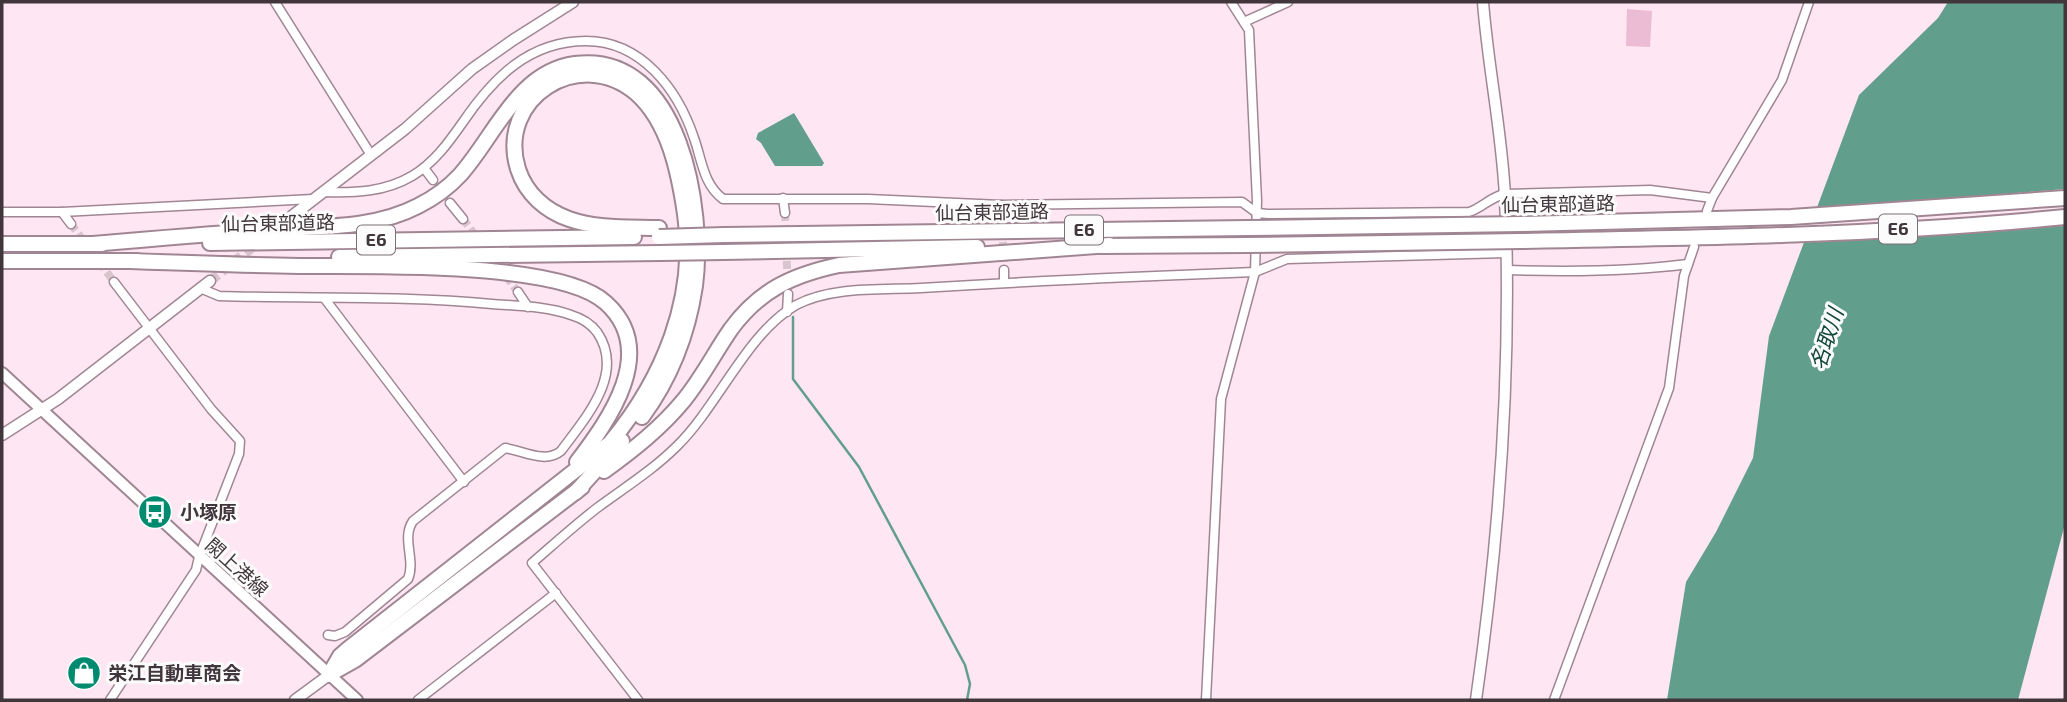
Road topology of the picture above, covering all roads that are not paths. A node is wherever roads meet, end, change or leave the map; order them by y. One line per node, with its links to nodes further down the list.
1 (275, 2): 8 (street)
2 (573, 2): 8 (street)
3 (1231, 2): 7 (street)
4 (1288, 2): 7 (street)
5 (1483, 2): 11 (street)
6 (1809, 2): 14 (street)
7 (1244, 22): 22 (street)
8 (371, 155): 12 (street)
9 (424, 168): 10 (street); 12 (street); 13 (street)
10 (433, 180)
11 (1505, 194): 14 (street); 22 (street); 33 (street)
12 (321, 196): 20 (street); 23 (street)
13 (783, 198): 17 (street); 21 (street)
14 (1712, 198): 18 (street)
15 (2065, 198): 28 (highway, 仙台東部道路 / E6, bridge)
16 (450, 203): 26 (street)
17 (1001, 205): 22 (street); 25 (street)
18 (1707, 211)
19 (2, 212): 20 (street)
20 (62, 212): 27 (street)
21 (785, 213)
22 (1257, 213): 39 (street)
23 (292, 216)
24 (2065, 217): 31 (highway, 仙台東部道路 / E6, bridge)
25 (1002, 218)
26 (463, 219)
27 (71, 224)
28 (659, 233): 30 (highway, 仙台東部道路 / E6); 53 (highway)
29 (2, 244): 30 (highway, 仙台東部道路 / E6)
30 (93, 244): 55 (highway)
31 (1110, 246): 35 (highway, 仙台東部道路 / E6, bridge); 55 (highway)
32 (1694, 247): 36 (street)
33 (1506, 253): 38 (street); 39 (street)
34 (2, 261): 35 (highway, 仙台東部道路 / E6)
35 (130, 261): 53 (highway)
36 (1688, 264): 38 (street); 67 (street)
37 (1004, 270): 42 (street)
38 (1507, 270): 66 (street)
39 (1255, 272): 42 (street); 65 (street)
40 (210, 281): 43 (street)
41 (114, 282): 49 (street)
42 (1004, 282): 48 (street)
43 (200, 288): 46 (street); 49 (street)
44 (518, 292): 47 (street)
45 (788, 294): 48 (street)
46 (325, 299): 47 (street); 54 (street)
47 (528, 307): 54 (street)
48 (787, 312): 57 (street)
49 (149, 329): 51 (street); 56 (street)
50 (2, 373): 51 (main road, 閖上港線)
51 (42, 411): 52 (street); 56 (main road, 閖上港線)
52 (2, 435)
53 (565, 477): 59 (highway)
54 (464, 482): 58 (street)
55 (576, 492): 59 (highway)
56 (199, 556): 59 (main road, 閖上港線); 60 (street)
57 (556, 593): 63 (street); 64 (street)
58 (328, 635)
59 (328, 675): 61 (street); 62 (main road, 閖上港線)
60 (110, 700)
61 (295, 700)
62 (357, 700)
63 (418, 700)
64 (638, 700)
65 (1206, 700)
66 (1476, 700)
67 (1554, 700)

